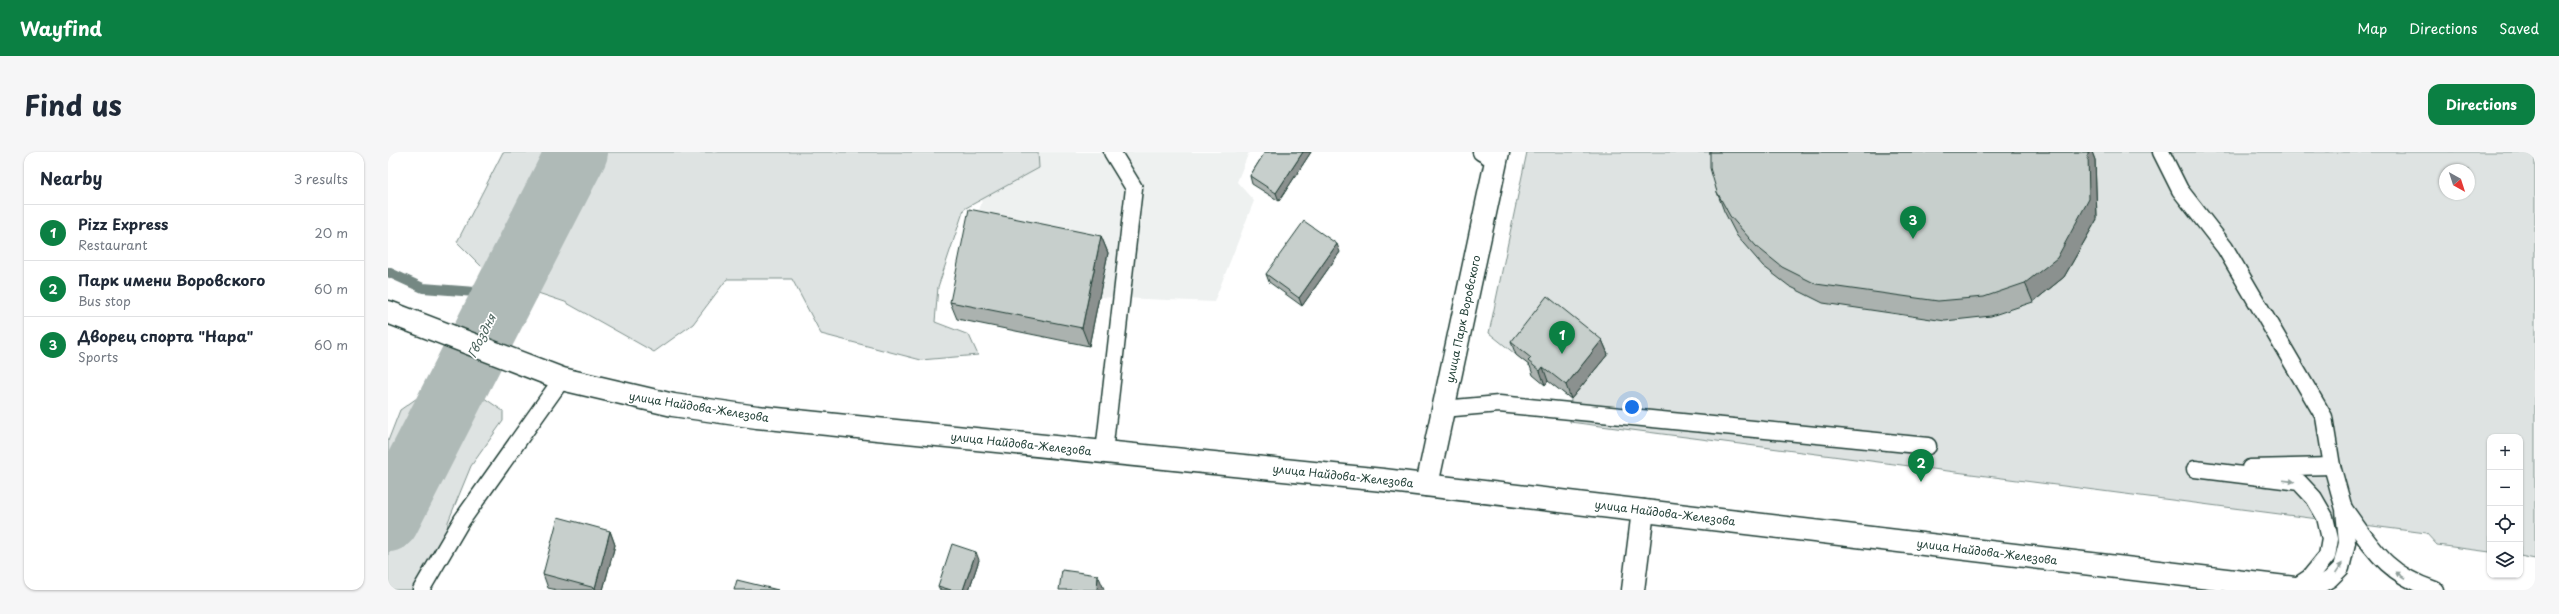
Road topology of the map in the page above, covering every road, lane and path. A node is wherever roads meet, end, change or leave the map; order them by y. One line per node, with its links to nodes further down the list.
1 (1112, 152): 8 (lane)
2 (2161, 152): 9 (lane)
3 (1492, 155): 6 (main road, улица Парк Воровского)
4 (388, 312): 5 (main road, улица Найдова-Железова)
5 (562, 379): 8 (main road, улица Найдова-Железова); 14 (lane)
6 (1443, 409): 7 (lane); 10 (main road, улица Парк Воровского)
7 (1928, 446)
8 (1104, 452): 10 (main road, улица Найдова-Железова)
9 (2332, 466): 11 (lane); 13 (lane, one-way to 13)
10 (1427, 485): 12 (main road, улица Найдова-Железова)
11 (2344, 509): 13 (lane, one-way to 11); 16 (lane, one-way to 11)
12 (1643, 511): 13 (main road, улица Найдова-Железова); 15 (main road)
13 (2302, 589)
14 (421, 590)
15 (1634, 590)
16 (2435, 590)

